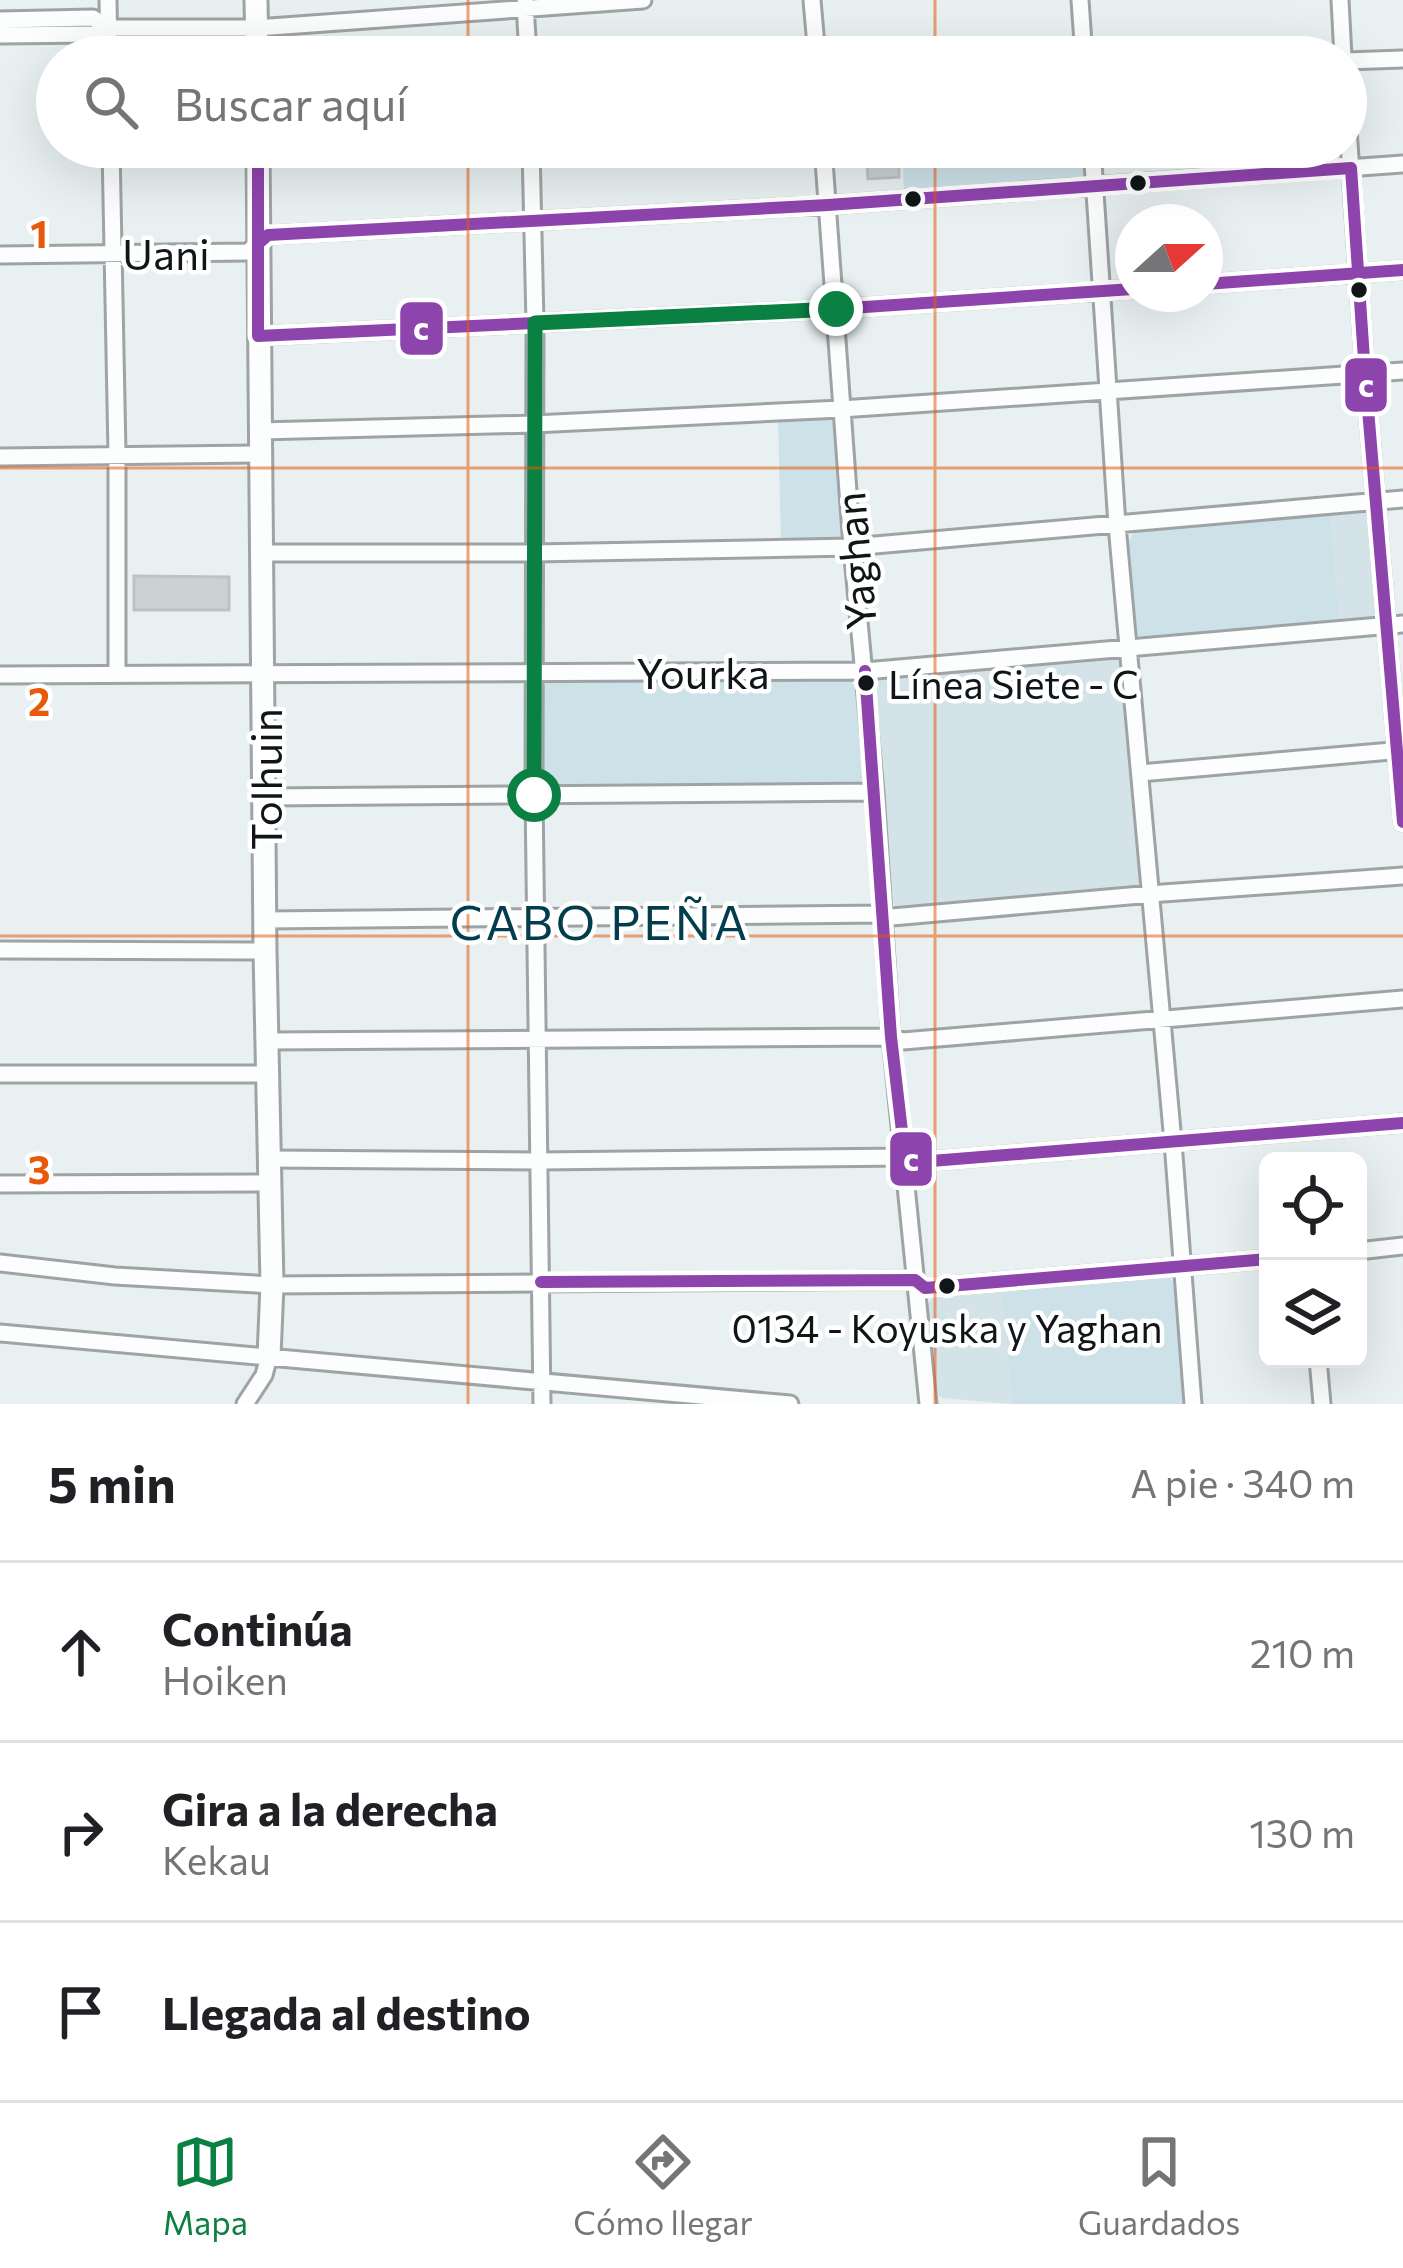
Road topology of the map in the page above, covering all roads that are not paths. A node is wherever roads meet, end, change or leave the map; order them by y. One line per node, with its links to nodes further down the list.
1 (108, 0): 10 (street)
2 (256, 0): 11 (street)
3 (643, 0): 7 (street)
4 (812, 0): 16 (street)
5 (1080, 0): 17 (street)
6 (1340, 0): 18 (street)
7 (525, 5): 8 (street); 15 (street)
8 (400, 9): 11 (street)
9 (0, 20): 10 (street)
10 (108, 28): 11 (street); 12 (street); 13 (street)
11 (256, 28): 14 (street)
12 (0, 34)
13 (108, 36)
14 (256, 36)
15 (527, 36)
16 (815, 36)
17 (1083, 36)
18 (1342, 36)
19 (1367, 59): 20 (street)
20 (1403, 59)
21 (1403, 164): 22 (street, Uani)
22 (1367, 167)
23 (111, 168): 33 (street)
24 (258, 168): 32 (street, Tolhuin)
25 (531, 168): 31 (street)
26 (825, 168): 30 (street, Yaghan)
27 (1094, 168): 29 (street)
28 (1351, 168): 29 (street, Uani); 36 (street)
29 (1095, 186): 30 (street, Uani); 39 (street)
30 (828, 205): 31 (street, Uani); 40 (street, Yaghan)
31 (532, 220): 32 (street, Uani); 41 (street)
32 (259, 243): 33 (street, Uani); 42 (street, Tolhuin)
33 (113, 252): 34 (street, Uani); 49 (street)
34 (0, 255)
35 (1403, 270): 36 (street)
36 (1358, 272): 37 (street); 44 (street)
37 (1223, 283)
38 (1115, 290): 39 (street)
39 (1102, 291): 40 (street); 45 (street)
40 (836, 309): 41 (street); 46 (street, Yaghan)
41 (535, 323): 42 (street); 47 (street)
42 (258, 336): 48 (street, Tolhuin)
43 (1403, 371): 44 (street)
44 (1365, 374): 45 (street); 52 (street)
45 (1107, 392): 46 (street); 53 (street)
46 (841, 409): 47 (street); 54 (street, Yaghan)
47 (534, 424): 48 (street); 55 (street)
48 (260, 443): 49 (street); 56 (street, Tolhuin)
49 (117, 454): 50 (street); 60 (street)
50 (0, 457)
51 (1403, 499): 52 (street)
52 (1376, 502): 53 (street); 57 (street)
53 (1117, 525): 54 (street); 58 (street)
54 (852, 547): 55 (street); 59 (street, Yaghan)
55 (534, 553): 56 (street); 61 (street)
56 (262, 554): 62 (street, Tolhuin)
57 (1395, 624): 58 (street, Yourka); 64 (street)
58 (1128, 648): 59 (street, Yourka); 65 (street)
59 (865, 671): 61 (street, Yourka); 66 (street, Yaghan)
60 (117, 673): 62 (street, Yourka); 63 (street, Yourka)
61 (536, 673): 62 (street, Yourka); 67 (street)
62 (264, 674): 68 (street, Tolhuin)
63 (0, 675)
64 (1400, 751): 65 (street); 69 (street)
65 (1141, 773): 71 (street)
66 (875, 792): 67 (street); 72 (street, Yaghan)
67 (534, 795): 68 (street); 73 (street)
68 (265, 797): 74 (street, Tolhuin)
69 (1403, 822)
70 (1403, 876): 71 (street)
71 (1151, 896): 72 (street); 78 (street)
72 (882, 914): 73 (street); 79 (street, Yaghan)
73 (537, 917): 74 (street); 80 (street)
74 (266, 920): 76 (street, Tolhuin)
75 (0, 950): 76 (street)
76 (265, 951): 81 (street, Tolhuin)
77 (1403, 999): 78 (street)
78 (1162, 1019): 79 (street); 85 (street)
79 (891, 1036): 80 (street); 86 (street, Yaghan)
80 (538, 1040): 81 (street); 88 (street)
81 (267, 1041): 83 (street, Tolhuin)
82 (0, 1074): 83 (street)
83 (267, 1074): 87 (street, Tolhuin)
84 (1403, 1123): 85 (street)
85 (1173, 1142): 86 (street); 95 (street)
86 (905, 1157): 88 (street); 96 (street, Yaghan)
87 (268, 1159): 88 (street); 89 (street, Tolhuin)
88 (539, 1161): 97 (street)
89 (269, 1183): 90 (street); 98 (street, Tolhuin)
90 (0, 1184)
91 (1403, 1246): 92 (street)
92 (1367, 1250)
93 (1259, 1260): 95 (street)
94 (0, 1263): 98 (street)
95 (1182, 1265): 96 (street); 107 (street)
96 (915, 1280): 97 (street); 106 (street, Yaghan)
97 (541, 1282): 98 (street); 102 (street)
98 (272, 1285): 100 (street, Tolhuin)
99 (0, 1333): 100 (street)
100 (269, 1356): 102 (street); 103 (street, Tolhuin)
101 (1319, 1368): 108 (street)
102 (542, 1383): 104 (street); 105 (street)
103 (245, 1404)
104 (542, 1404)
105 (790, 1404)
106 (928, 1404)
107 (1193, 1404)
108 (1322, 1404)

